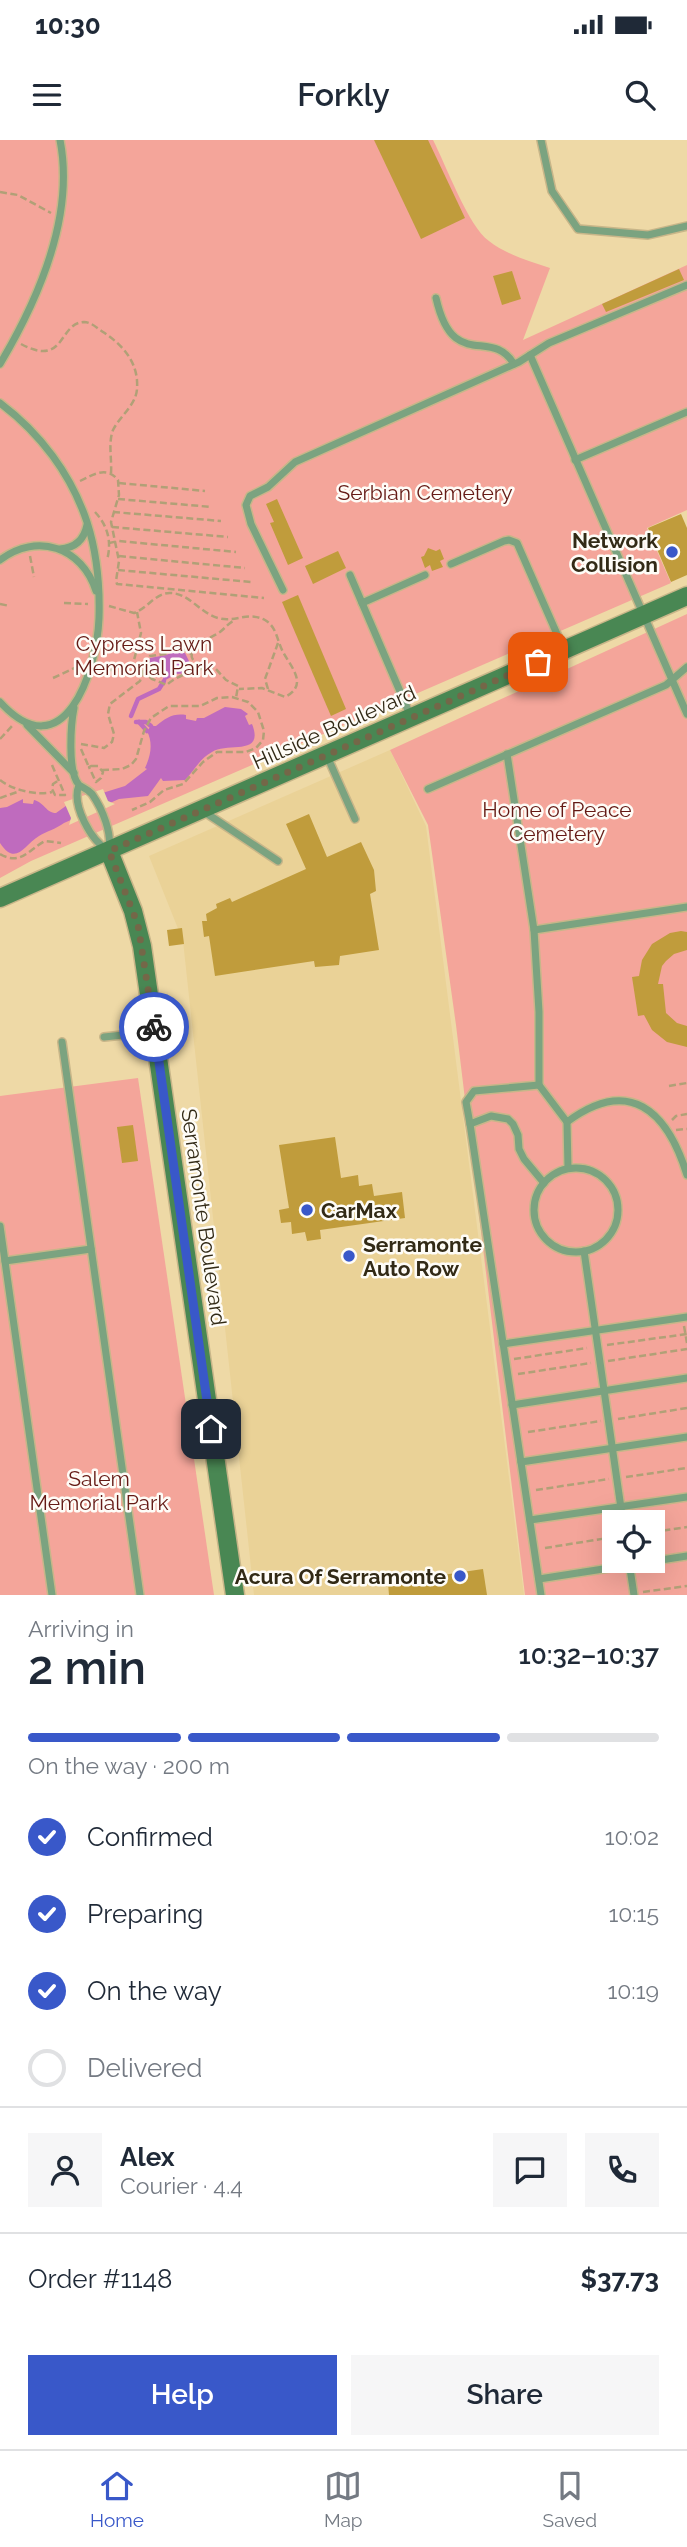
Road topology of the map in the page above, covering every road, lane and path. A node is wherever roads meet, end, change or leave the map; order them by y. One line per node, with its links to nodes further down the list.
1 (60, 140): 4 (lane)
2 (541, 140): 5 (lane)
3 (0, 192): 4 (path)
4 (60, 216): 8 (lane)
5 (687, 226)
6 (687, 285): 9 (lane)
7 (436, 298): 11 (lane)
8 (13, 340): 10 (lane); 15 (path)
9 (530, 355): 11 (lane); 14 (lane)
10 (0, 364)
11 (514, 365): 43 (lane)
12 (0, 403): 17 (lane)
13 (687, 412): 14 (lane)
14 (575, 460): 53 (lane)
15 (111, 473): 16 (path); 17 (path)
16 (119, 483): 18 (path); 19 (path)
17 (71, 485): 24 (lane)
18 (205, 491)
19 (118, 499): 20 (path); 22 (path)
20 (212, 507)
21 (92, 510): 26 (path)
22 (113, 512): 23 (path); 25 (path)
23 (221, 522)
24 (88, 524): 31 (lane); 50 (lane)
25 (112, 528): 26 (path); 27 (path); 28 (path)
26 (107, 531): 29 (path)
27 (228, 537)
28 (115, 542): 29 (path); 32 (path); 33 (path)
29 (109, 543): 35 (path)
30 (28, 546): 31 (lane); 34 (lane); 41 (path)
31 (59, 549): 50 (lane)
32 (236, 552)
33 (119, 556): 37 (path); 38 (path)
34 (0, 559)
35 (106, 563)
36 (451, 564): 58 (lane)
37 (245, 568)
38 (118, 570): 42 (path); 44 (path)
39 (350, 575): 48 (lane)
40 (425, 575): 48 (lane)
41 (34, 577)
42 (251, 582)
43 (283, 590)
44 (173, 592): 46 (path); 52 (path); 55 (path)
45 (687, 596): 53 (main road, Hillside Boulevard)
46 (264, 598)
47 (64, 603): 50 (path)
48 (362, 603): 74 (lane)
49 (0, 604): 51 (path)
50 (99, 605): 52 (path); 72 (lane)
51 (10, 606)
52 (137, 612): 60 (path)
53 (643, 615): 58 (main road, Hillside Boulevard); 66 (lane)
54 (239, 617): 55 (path); 56 (path); 57 (path)
55 (216, 618): 56 (path)
56 (220, 632): 59 (path)
57 (278, 638): 69 (path); 69 (path)
58 (564, 650): 74 (main road, Hillside Boulevard)
59 (192, 654): 62 (path); 64 (path)
60 (133, 664): 64 (path); 67 (path)
61 (81, 665): 65 (path)
62 (204, 667): 64 (path); 68 (path)
63 (687, 667): 66 (lane)
64 (145, 673): 77 (path)
65 (53, 677)
66 (673, 679): 73 (lane); 78 (lane)
67 (97, 681)
68 (239, 689): 69 (path); 70 (path)
69 (270, 691)
70 (236, 698): 80 (path); 88 (path)
71 (0, 702): 75 (lane)
72 (75, 704): 75 (lane); 81 (lane)
73 (687, 714)
74 (411, 718): 79 (main road, Hillside Boulevard)
75 (21, 721): 76 (path); 81 (lane)
76 (0, 738)
77 (79, 744)
78 (507, 754): 84 (lane); 97 (lane)
79 (327, 755): 89 (main road, Hillside Boulevard); 90 (lane)
80 (102, 770): 80 (path)
81 (74, 773): 83 (lane)
82 (0, 780): 85 (path)
83 (79, 785): 92 (lane); 92 (lane)
84 (428, 789)
85 (23, 790): 86 (path); 87 (path)
86 (52, 792): 86 (path)
87 (0, 798)
88 (132, 810)
89 (202, 810): 92 (main road, Hillside Boulevard); 94 (lane)
90 (355, 819)
91 (61, 843): 93 (path)
92 (109, 851): 95 (main road, Hillside Boulevard); 98 (main road, Serramonte Boulevard)
93 (0, 854)
94 (278, 861)
95 (0, 898)
96 (687, 907): 97 (lane)
97 (534, 930): 102 (lane)
98 (155, 1032): 99 (lane); 142 (main road, Serramonte Boulevard)
99 (104, 1037)
100 (62, 1042): 112 (lane)
101 (687, 1083): 103 (path)
102 (539, 1085): 105 (lane); 106 (lane)
103 (669, 1086)
104 (687, 1114): 107 (path)
105 (567, 1122): 107 (lane); 108 (lane)
106 (470, 1124): 110 (lane); 118 (lane)
107 (665, 1128): 109 (lane)
108 (568, 1168): 110 (lane); 113 (lane)
109 (687, 1175)
110 (544, 1183): 113 (lane)
111 (0, 1226): 114 (lane)
112 (91, 1249): 114 (lane); 141 (lane)
113 (584, 1251): 116 (lane)
114 (5, 1261): 140 (lane)
115 (685, 1317): 116 (lane); 117 (path)
116 (595, 1330): 118 (lane); 120 (lane)
117 (687, 1343)
118 (503, 1344): 121 (lane)
119 (687, 1378): 120 (lane)
120 (603, 1391): 121 (lane); 123 (lane)
121 (512, 1405): 124 (lane)
122 (687, 1437): 123 (lane)
123 (612, 1449): 124 (lane); 126 (lane)
124 (521, 1462): 128 (lane)
125 (687, 1497): 126 (lane)
126 (621, 1507): 127 (lane); 128 (lane)
127 (621, 1510)
128 (530, 1520): 132 (lane)
129 (687, 1527): 130 (path)
130 (665, 1530)
131 (602, 1539): 132 (path)
132 (534, 1549): 137 (lane)
133 (687, 1556): 134 (lane)
134 (665, 1559)
135 (602, 1568): 137 (lane)
136 (631, 1573): 139 (lane)
137 (539, 1578): 143 (lane)
138 (687, 1586): 139 (path)
139 (634, 1594)
140 (52, 1595)
141 (140, 1595)
142 (235, 1595)
143 (541, 1595)

